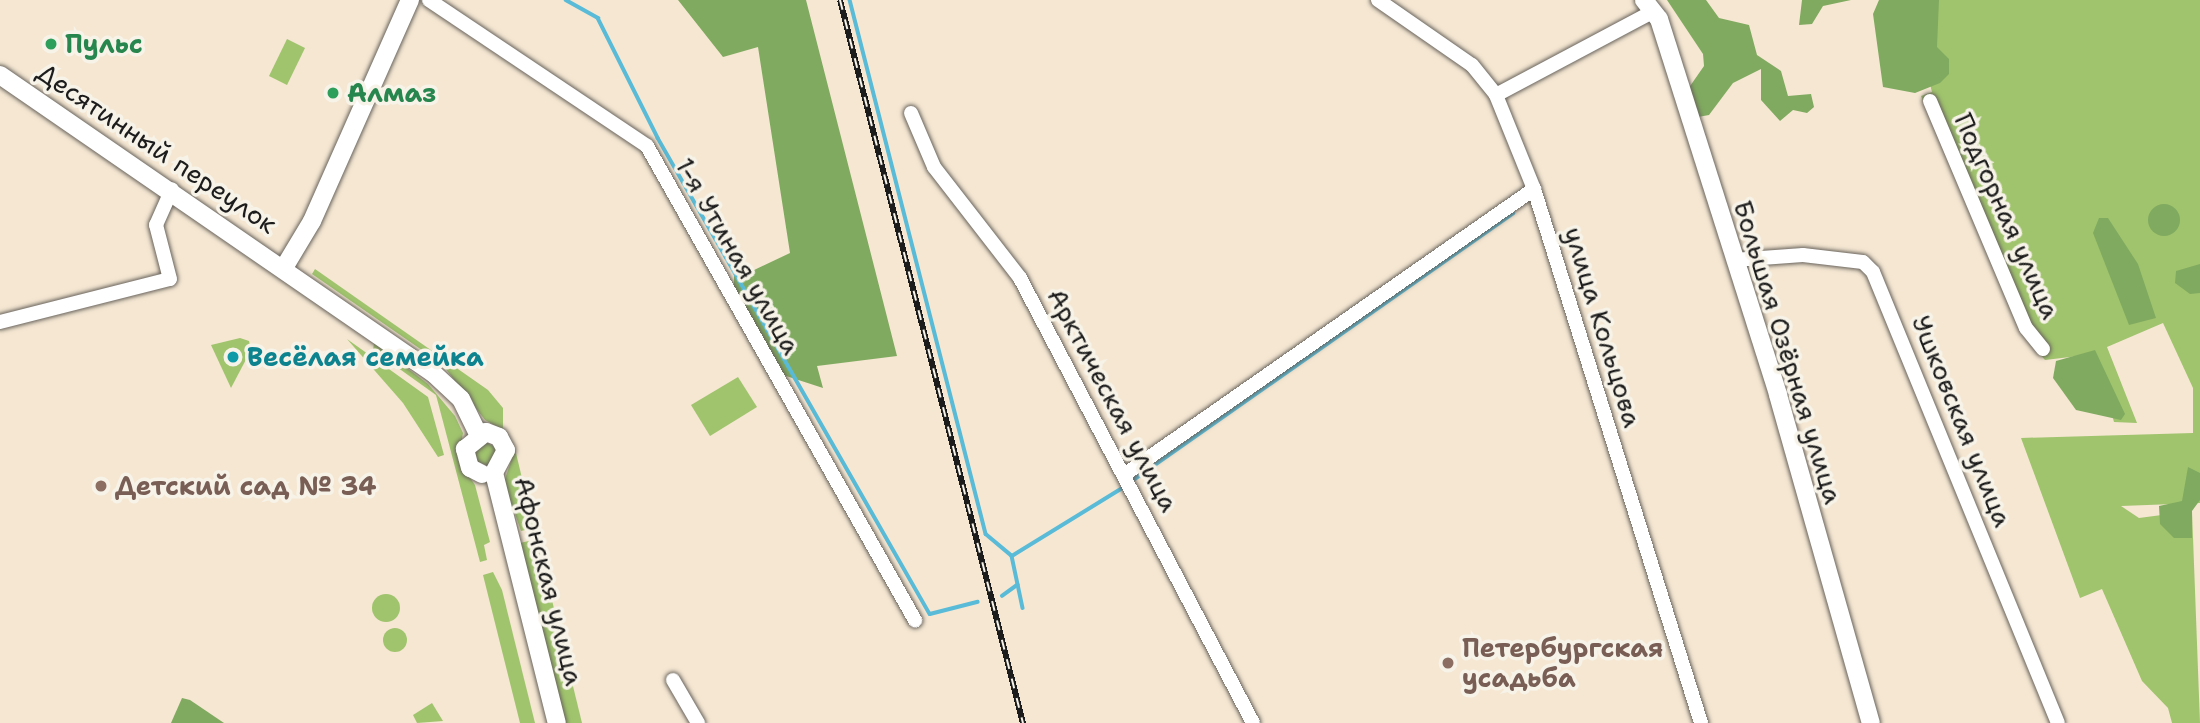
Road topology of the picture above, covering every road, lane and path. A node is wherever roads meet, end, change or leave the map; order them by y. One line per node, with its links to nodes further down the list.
1 (410, 0): 12 (street)
2 (429, 0): 18 (street, 1-я Утиная улица)
3 (1378, 0): 6 (street, улица Кольцова)
4 (1649, 5): 6 (street); 11 (street, Большая Озёрная улица)
5 (0, 75): 9 (street, Десятинный переулок)
6 (1496, 94): 10 (street, улица Кольцова)
7 (1930, 101): 14 (street, Подгорная улица)
8 (911, 113): 17 (street, Арктическая улица)
9 (172, 189): 12 (street, Десятинный переулок); 13 (street)
10 (1534, 189): 17 (street); 24 (street, улица Кольцова)
11 (1734, 260): 25 (street, Большая Озёрная улица); 26 (street, Ушковская улица)
12 (285, 266): 15 (street)
13 (0, 322)
14 (2043, 349)
15 (478, 434): 16 (street, Афонская улица); 16 (street, Афонская улица)
16 (488, 473): 20 (street, Афонская улица); 21 (street, Афонская улица)
17 (1124, 475): 23 (street, Арктическая улица)
18 (915, 620)
19 (673, 680): 22 (street)
20 (544, 723)
21 (557, 723)
22 (698, 723)
23 (1253, 723)
24 (1702, 723)
25 (1871, 723)
26 (2057, 723)

